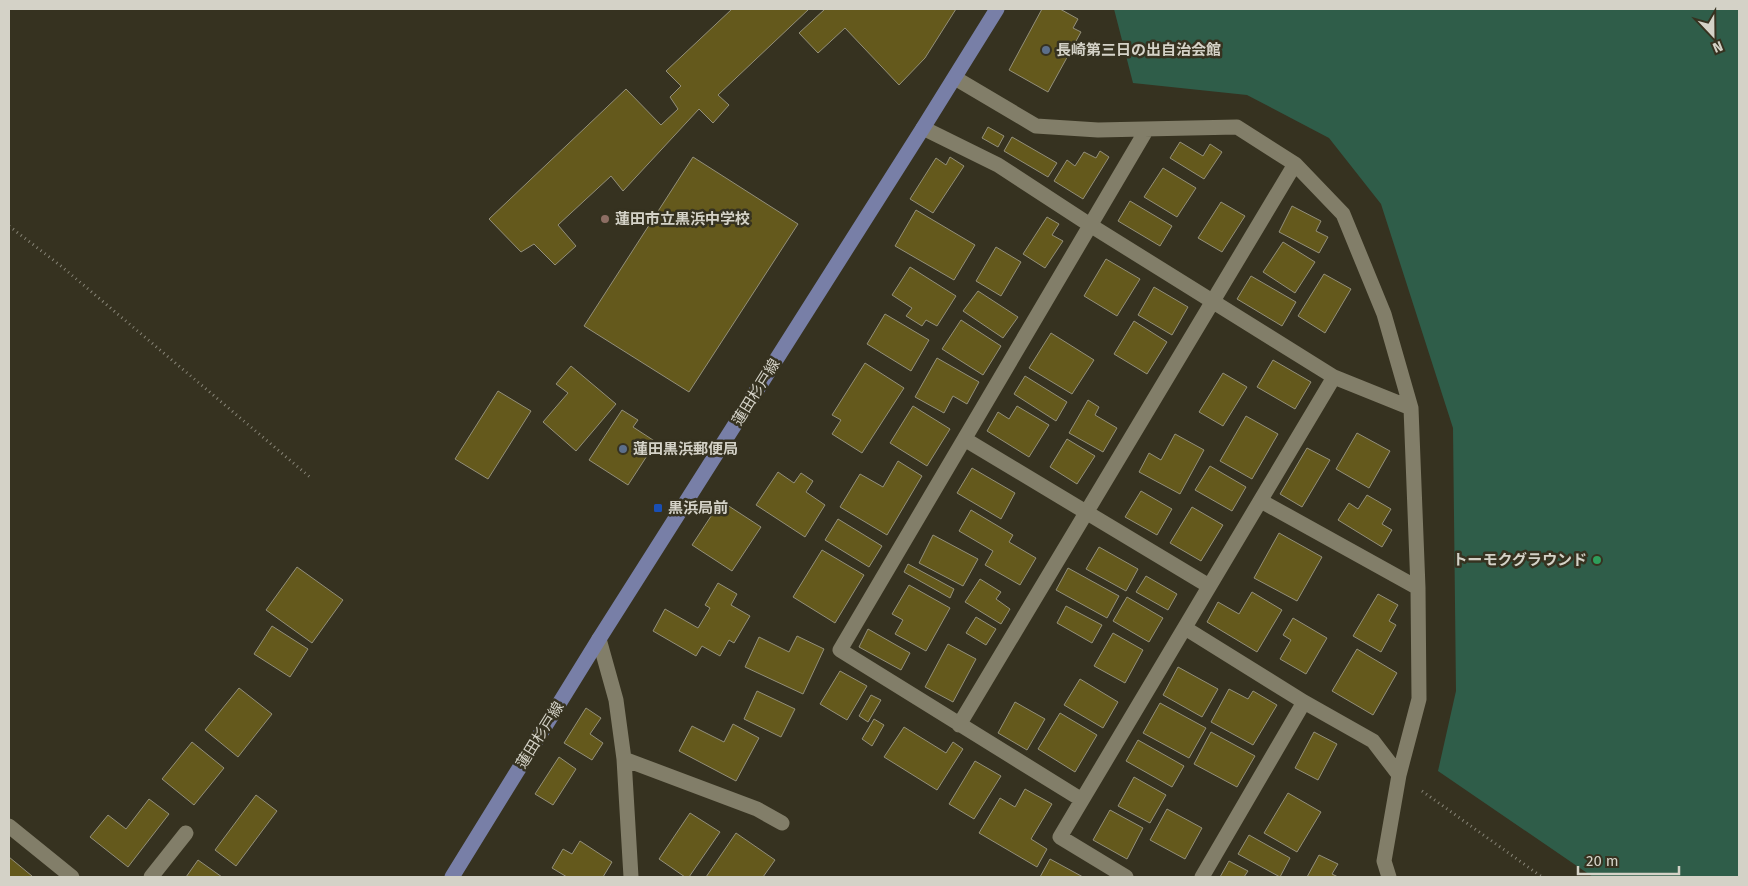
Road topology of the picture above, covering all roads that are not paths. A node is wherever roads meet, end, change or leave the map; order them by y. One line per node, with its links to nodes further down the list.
1 (997, 9): 2 (main road, 蓮田杉戸線)
2 (955, 78): 3 (main road, 蓮田杉戸線); 4 (street)
3 (923, 128): 6 (street); 16 (main road, 蓮田杉戸線)
4 (1147, 129): 5 (street); 6 (street)
5 (1295, 164): 7 (street); 9 (street)
6 (1090, 225): 7 (street); 10 (street)
7 (1212, 302): 8 (street); 12 (street)
8 (1334, 377): 9 (street); 11 (street)
9 (1411, 408): 14 (street)
10 (966, 440): 12 (street); 18 (street)
11 (1261, 501): 13 (street); 14 (street)
12 (1086, 512): 13 (street); 18 (street)
13 (1209, 586): 15 (street)
14 (1418, 588): 20 (street)
15 (1185, 628): 17 (street); 21 (street)
16 (599, 639): 19 (street); 27 (main road, 蓮田杉戸線)
17 (1304, 702): 20 (street); 30 (street)
18 (959, 725): 21 (street)
19 (624, 759): 22 (street); 28 (street)
20 (1400, 775): 31 (street)
21 (1082, 800): 29 (street)
22 (782, 823)
23 (9, 826): 25 (street)
24 (186, 832): 26 (street)
25 (72, 877)
26 (151, 877)
27 (452, 877)
28 (631, 877)
29 (1126, 877)
30 (1202, 877)
31 (1389, 877)

